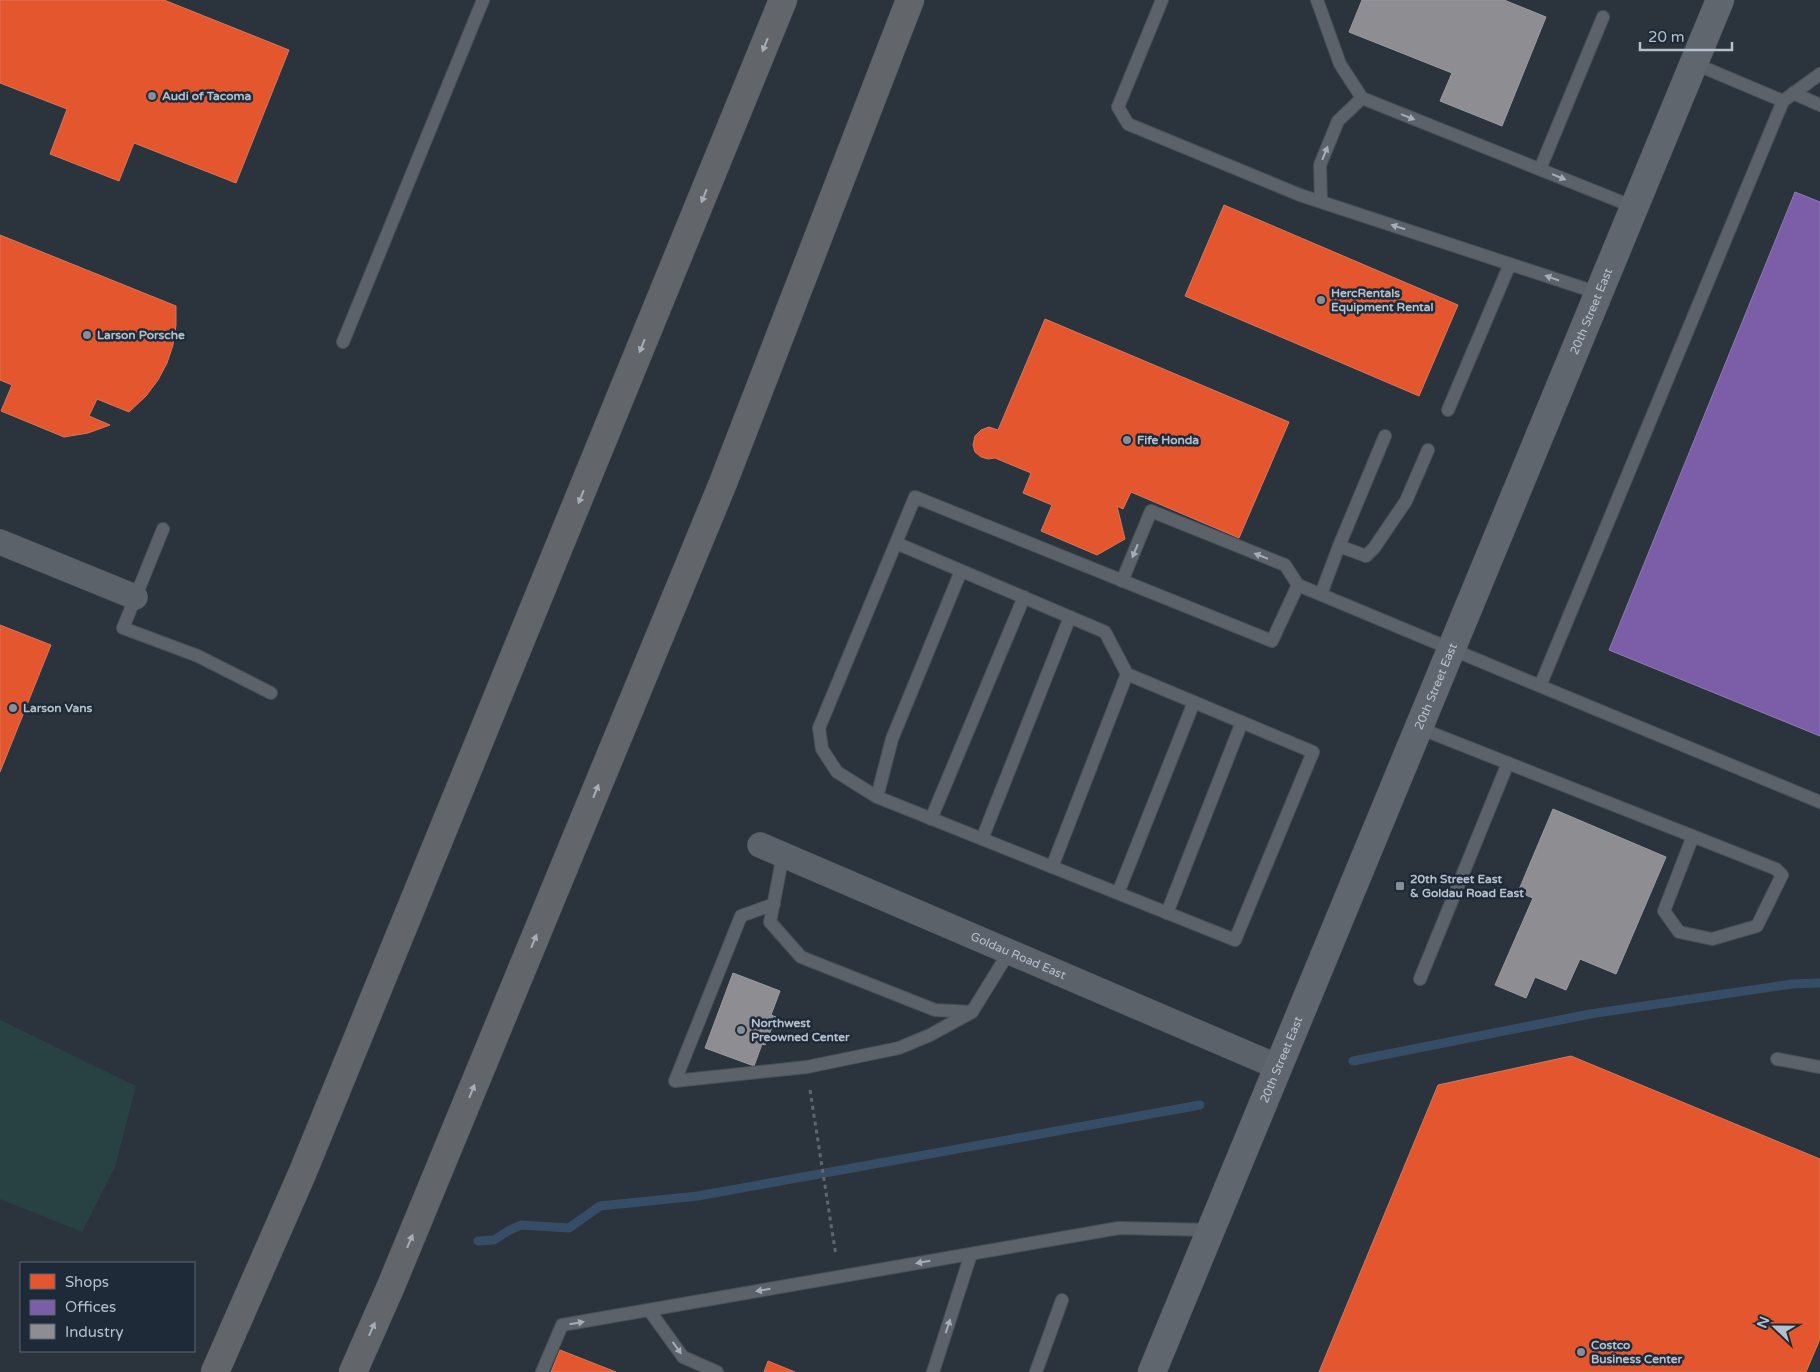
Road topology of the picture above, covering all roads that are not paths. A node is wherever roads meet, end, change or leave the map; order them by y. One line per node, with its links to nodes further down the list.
1 (483, 0): 18 (lane)
2 (783, 0): 62 (highway, one-way to 62)
3 (910, 0): 63 (highway, one-way to 3)
4 (1162, 0): 14 (lane)
5 (1316, 0): 11 (lane)
6 (1720, 0): 8 (main road, 20th Street East)
7 (1603, 17): 13 (lane)
8 (1694, 64): 10 (lane); 15 (main road, 20th Street East)
9 (1820, 74): 10 (lane)
10 (1788, 97): 12 (lane); 35 (lane)
11 (1362, 98): 13 (lane, one-way to 13); 14 (lane, one-way to 11)
12 (1820, 105)
13 (1540, 170): 15 (lane, one-way to 15)
14 (1321, 201): 16 (lane, one-way to 14)
15 (1634, 207): 17 (main road, 20th Street East)
16 (1510, 264): 17 (lane, one-way to 16); 19 (lane)
17 (1598, 293): 33 (main road, 20th Street East)
18 (343, 342)
19 (1448, 410)
20 (1386, 436): 25 (lane)
21 (1428, 450): 25 (lane)
22 (163, 529): 30 (lane)
23 (0, 542): 30 (street)
24 (896, 543): 26 (lane); 27 (lane); 41 (lane)
25 (1339, 546): 29 (lane)
26 (961, 571): 31 (lane); 41 (lane)
27 (1122, 581): 28 (lane); 28 (lane, one-way to 27)
28 (1298, 585): 29 (lane)
29 (1321, 594): 33 (lane)
30 (135, 597): 36 (lane)
31 (1024, 597): 32 (lane); 43 (lane)
32 (1070, 617): 34 (lane); 45 (lane)
33 (1451, 650): 35 (lane); 39 (main road, 20th Street East)
34 (1126, 674): 37 (lane); 48 (lane)
35 (1540, 686): 42 (lane)
36 (271, 693)
37 (1194, 702): 38 (lane); 49 (lane)
38 (1242, 722): 51 (lane); 51 (lane)
39 (1419, 728): 40 (lane); 56 (main road, 20th Street East)
40 (1508, 764): 44 (lane); 53 (lane)
41 (877, 797): 43 (lane)
42 (1820, 802)
43 (931, 819): 45 (lane)
44 (1693, 836): 44 (lane)
45 (982, 839): 48 (lane)
46 (760, 845): 47 (street, Goldau Road East)
47 (783, 855): 50 (lane); 52 (street, Goldau Road East)
48 (1052, 867): 49 (lane)
49 (1118, 893): 51 (lane)
50 (774, 904): 54 (lane); 54 (lane)
51 (1167, 913)
52 (1009, 952): 54 (lane); 56 (street, Goldau Road East)
53 (1420, 979)
54 (972, 1012)
55 (1777, 1058): 57 (lane)
56 (1278, 1067): 58 (main road, 20th Street East)
57 (1820, 1068)
58 (1211, 1230): 59 (lane); 68 (main road, 20th Street East)
59 (971, 1254): 61 (lane, one-way to 61); 66 (lane, one-way to 59)
60 (1062, 1300): 67 (lane)
61 (649, 1310): 64 (lane, one-way to 61); 65 (lane, one-way to 65)
62 (215, 1372)
63 (353, 1372)
64 (542, 1372)
65 (717, 1372)
66 (933, 1372)
67 (1036, 1372)
68 (1152, 1372)

